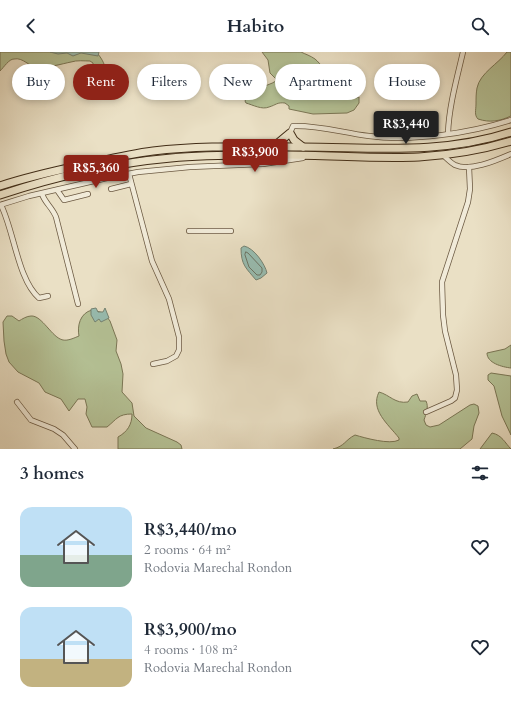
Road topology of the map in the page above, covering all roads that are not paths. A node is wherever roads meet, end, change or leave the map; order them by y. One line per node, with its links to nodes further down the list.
1 (463, 52): 5 (street)
2 (511, 120): 5 (street)
3 (511, 132): 7 (highway)
4 (290, 133): 5 (street); 7 (highway); 8 (highway)
5 (448, 133)
6 (511, 141): 11 (highway)
7 (302, 147): 8 (highway)
8 (265, 148): 15 (highway)
9 (511, 154): 12 (street)
10 (318, 155): 11 (highway); 13 (street); 20 (highway)
11 (443, 155): 12 (street)
12 (469, 167): 28 (street)
13 (129, 174): 14 (street); 17 (street)
14 (131, 184): 16 (street); 26 (street)
15 (0, 186)
16 (111, 189)
17 (57, 190): 18 (street); 19 (street)
18 (42, 194): 21 (street); 25 (street)
19 (88, 194)
20 (0, 195)
21 (1, 205): 24 (street)
22 (231, 230): 23 (street)
23 (189, 231)
24 (48, 296)
25 (78, 304)
26 (153, 364)
27 (17, 402): 29 (street)
28 (426, 412)
29 (75, 449)

